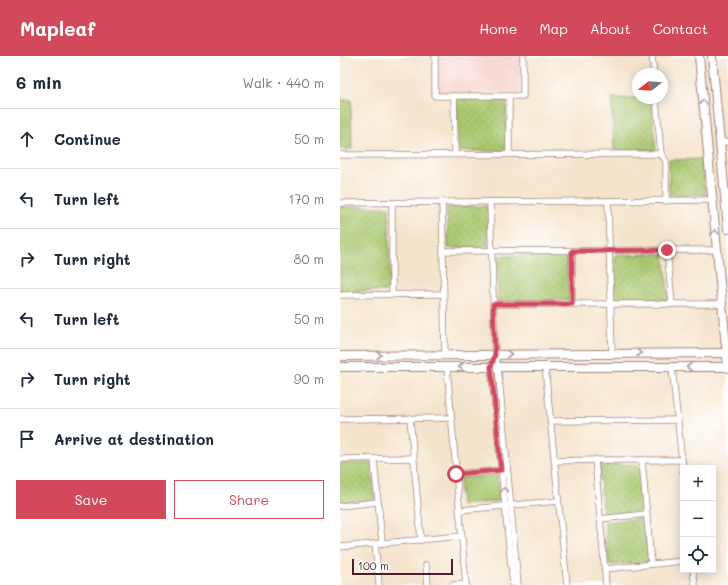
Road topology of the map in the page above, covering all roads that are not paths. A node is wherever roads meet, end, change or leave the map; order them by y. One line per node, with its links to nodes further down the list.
1 (435, 56): 7 (street)
2 (523, 56): 8 (street)
3 (652, 56): 6 (street)
4 (699, 56): 15 (street, one-way to 4)
5 (712, 56): 10 (street)
6 (653, 68)
7 (454, 96): 8 (street); 11 (street)
8 (509, 96): 12 (street)
9 (657, 104): 13 (street)
10 (724, 142): 22 (street)
11 (455, 154): 12 (street); 14 (street)
12 (509, 154): 13 (street)
13 (661, 154): 17 (street)
14 (340, 155)
15 (712, 200): 17 (street); 26 (street, one-way to 15)
16 (608, 201): 17 (street); 19 (street); 24 (street)
17 (666, 201)
18 (442, 202): 19 (street); 21 (street); 27 (street)
19 (490, 202): 28 (street)
20 (340, 203): 21 (street)
21 (392, 203): 33 (street)
22 (727, 211): 23 (street)
23 (728, 229)
24 (610, 250): 25 (street); 29 (street); 36 (street)
25 (667, 250): 26 (street); 37 (street)
26 (717, 250): 30 (street)
27 (443, 251): 28 (street); 31 (street)
28 (492, 251): 29 (street); 34 (street)
29 (572, 251): 35 (street)
30 (724, 282): 38 (street)
31 (444, 294): 33 (street); 42 (street)
32 (340, 295): 33 (street)
33 (392, 295)
34 (493, 304): 35 (street); 41 (street)
35 (572, 304): 36 (street)
36 (611, 304): 37 (street); 39 (street)
37 (672, 304): 38 (street)
38 (722, 304): 40 (street)
39 (612, 353): 40 (street, one-way to 40); 41 (street, one-way to 39)
40 (727, 353): 49 (street)
41 (495, 354): 42 (street); 46 (street)
42 (445, 355): 43 (street, one-way to 42)
43 (340, 356)
44 (340, 367): 45 (street)
45 (446, 367): 46 (street, one-way to 45); 51 (street)
46 (494, 367): 47 (street); 63 (street); 67 (street)
47 (545, 367): 48 (street); 54 (street)
48 (672, 367): 49 (street, one-way to 48); 53 (street)
49 (728, 367)
50 (410, 418): 51 (street); 52 (street); 55 (street)
51 (451, 418): 64 (street)
52 (340, 419)
53 (678, 420): 54 (street); 60 (street)
54 (551, 421): 61 (street)
55 (414, 458): 57 (street); 73 (street)
56 (340, 459): 57 (street)
57 (374, 459): 66 (street)
58 (595, 460): 59 (street); 61 (street); 71 (street)
59 (642, 460): 60 (street); 70 (street)
60 (682, 460): 62 (street)
61 (554, 461): 65 (street)
62 (682, 465)
63 (501, 470): 64 (street); 67 (street, one-way to 63)
64 (456, 474): 69 (street)
65 (558, 501): 67 (street); 88 (street)
66 (378, 502): 68 (street); 75 (street)
67 (508, 505): 69 (street); 86 (street); 87 (street)
68 (340, 506)
69 (459, 510): 72 (street)
70 (647, 514): 71 (street); 78 (street)
71 (600, 519): 80 (street)
72 (462, 536): 73 (street); 82 (street)
73 (422, 540): 75 (street)
74 (375, 544): 75 (street); 76 (street); 83 (street)
75 (382, 544)
76 (340, 547)
77 (680, 561): 78 (street)
78 (652, 564): 80 (street)
79 (426, 565): 84 (street)
80 (605, 569): 89 (street)
81 (693, 573): 90 (street)
82 (466, 584): 85 (street)
83 (379, 585)
84 (428, 585)
85 (453, 585)
86 (513, 585)
87 (518, 585)
88 (567, 585)
89 (606, 585)
90 (695, 585)

